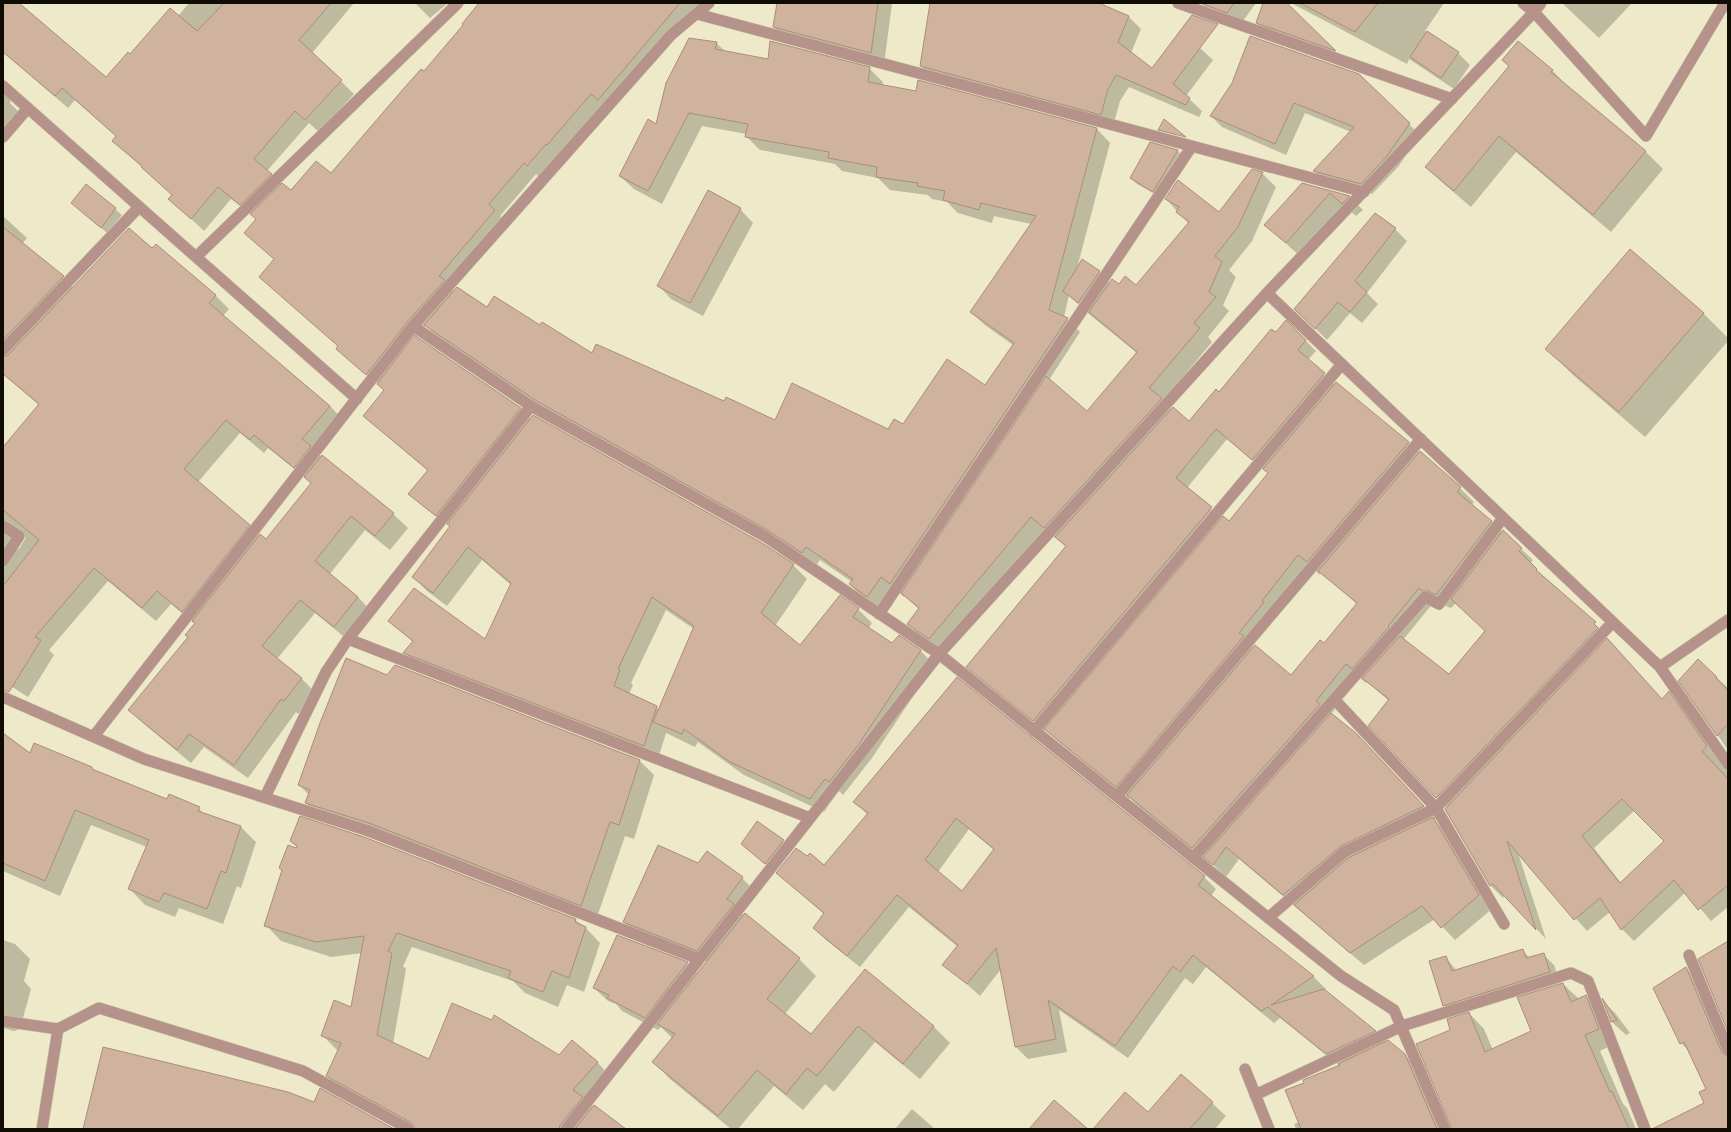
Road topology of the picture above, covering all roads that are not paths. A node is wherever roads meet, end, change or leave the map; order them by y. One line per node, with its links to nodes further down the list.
1 (458, 3): 15 (street)
2 (709, 3): 7 (street)
3 (1178, 3): 9 (street)
4 (1523, 3): 6 (street)
5 (1725, 3): 6 (street)
6 (1538, 8): 9 (street)
7 (697, 14): 12 (street); 17 (street)
8 (3, 86): 10 (street)
9 (1452, 99): 13 (street)
10 (28, 108): 11 (street); 14 (street)
11 (3, 137)
12 (1192, 146): 13 (street); 26 (street)
13 (1364, 192): 16 (street)
14 (139, 207): 15 (street); 18 (street)
15 (196, 257): 20 (street)
16 (1267, 293): 19 (street); 30 (street)
17 (413, 326): 20 (street); 21 (street)
18 (3, 350)
19 (1342, 364): 22 (street); 34 (street)
20 (357, 398): 35 (street)
21 (531, 406): 26 (street); 29 (street)
22 (1421, 439): 23 (street); 37 (street)
23 (1504, 518): 28 (street); 33 (street)
24 (3, 526): 25 (street)
25 (3, 561)
26 (879, 614): 30 (street)
27 (1728, 620): 31 (street)
28 (1613, 622): 31 (street); 39 (street)
29 (348, 639): 38 (street); 40 (street)
30 (939, 654): 34 (street); 40 (street)
31 (1660, 667): 36 (street)
32 (3, 697): 35 (street)
33 (1334, 699): 39 (street); 41 (street)
34 (1034, 731): 37 (street)
35 (94, 736): 38 (street)
36 (1728, 764)
37 (1117, 796): 41 (street)
38 (265, 797): 45 (street)
39 (1436, 808): 42 (street); 43 (street)
40 (810, 818): 45 (street)
41 (1193, 858): 42 (street)
42 (1268, 918): 47 (street)
43 (1504, 924)
44 (1689, 955): 49 (street)
45 (699, 959): 54 (street)
46 (3, 1021): 48 (street)
47 (1402, 1026): 51 (street); 56 (street); 57 (street)
48 (58, 1029): 52 (street); 53 (street)
49 (1728, 1050)
50 (1245, 1069): 51 (street)
51 (1255, 1095): 55 (street)
52 (42, 1129)
53 (409, 1129)
54 (566, 1129)
55 (1269, 1129)
56 (1445, 1129)
57 (1645, 1129)

